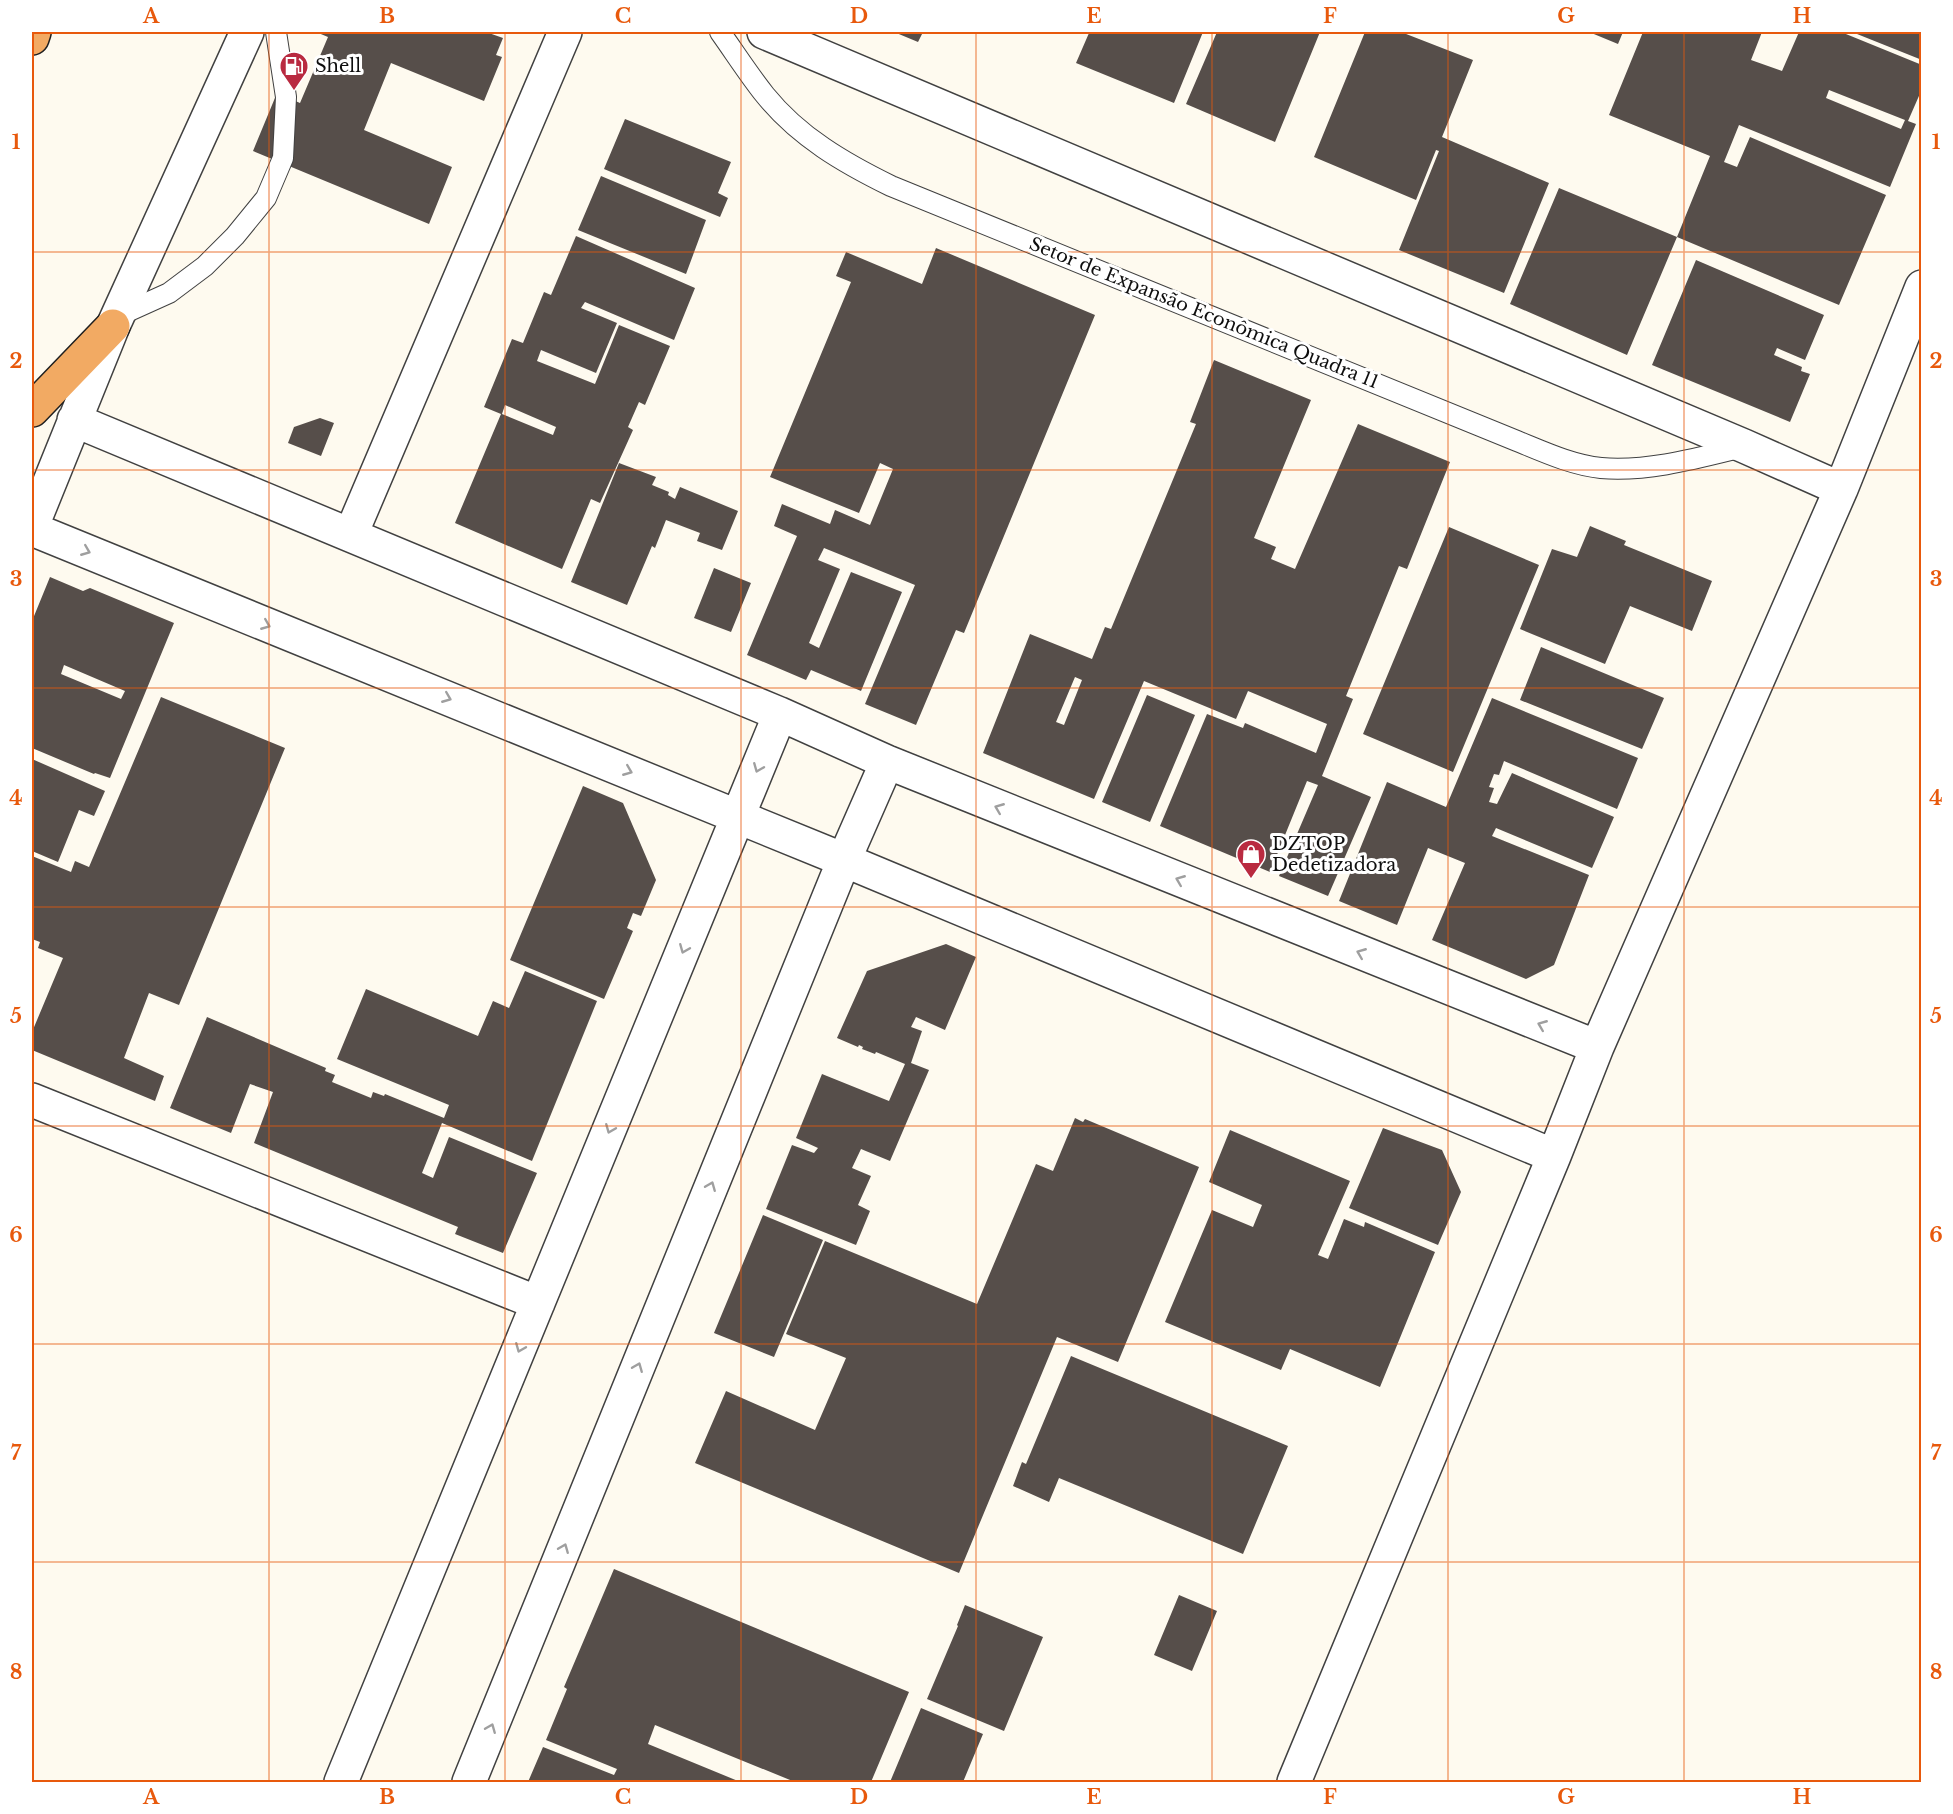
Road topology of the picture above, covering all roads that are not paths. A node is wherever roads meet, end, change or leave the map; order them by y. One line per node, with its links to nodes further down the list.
1 (34, 32): 7 (highway)
2 (247, 32): 9 (street)
3 (276, 32): 9 (lane)
4 (565, 32): 15 (street)
5 (720, 32): 12 (lane, Setor de Expansão Econômica Quadra 11)
6 (764, 32): 12 (street)
7 (32, 38)
8 (1922, 287): 13 (street)
9 (116, 321): 10 (highway); 11 (street)
10 (32, 410)
11 (74, 420): 14 (street); 15 (street)
12 (1744, 446): 13 (street)
13 (1841, 489): 20 (street)
14 (32, 528): 18 (street, one-way to 18)
15 (351, 534): 16 (street)
16 (780, 714): 17 (street); 18 (street, one-way to 18)
17 (887, 762): 19 (street); 20 (street, one-way to 17)
18 (739, 816): 19 (street); 23 (street, one-way to 23)
19 (844, 860): 22 (street); 25 (street, one-way to 19)
20 (1597, 1047): 22 (street)
21 (32, 1100): 23 (street)
22 (1554, 1156): 26 (street)
23 (538, 1303): 24 (street, one-way to 24)
24 (340, 1782)
25 (469, 1782)
26 (1294, 1782)

